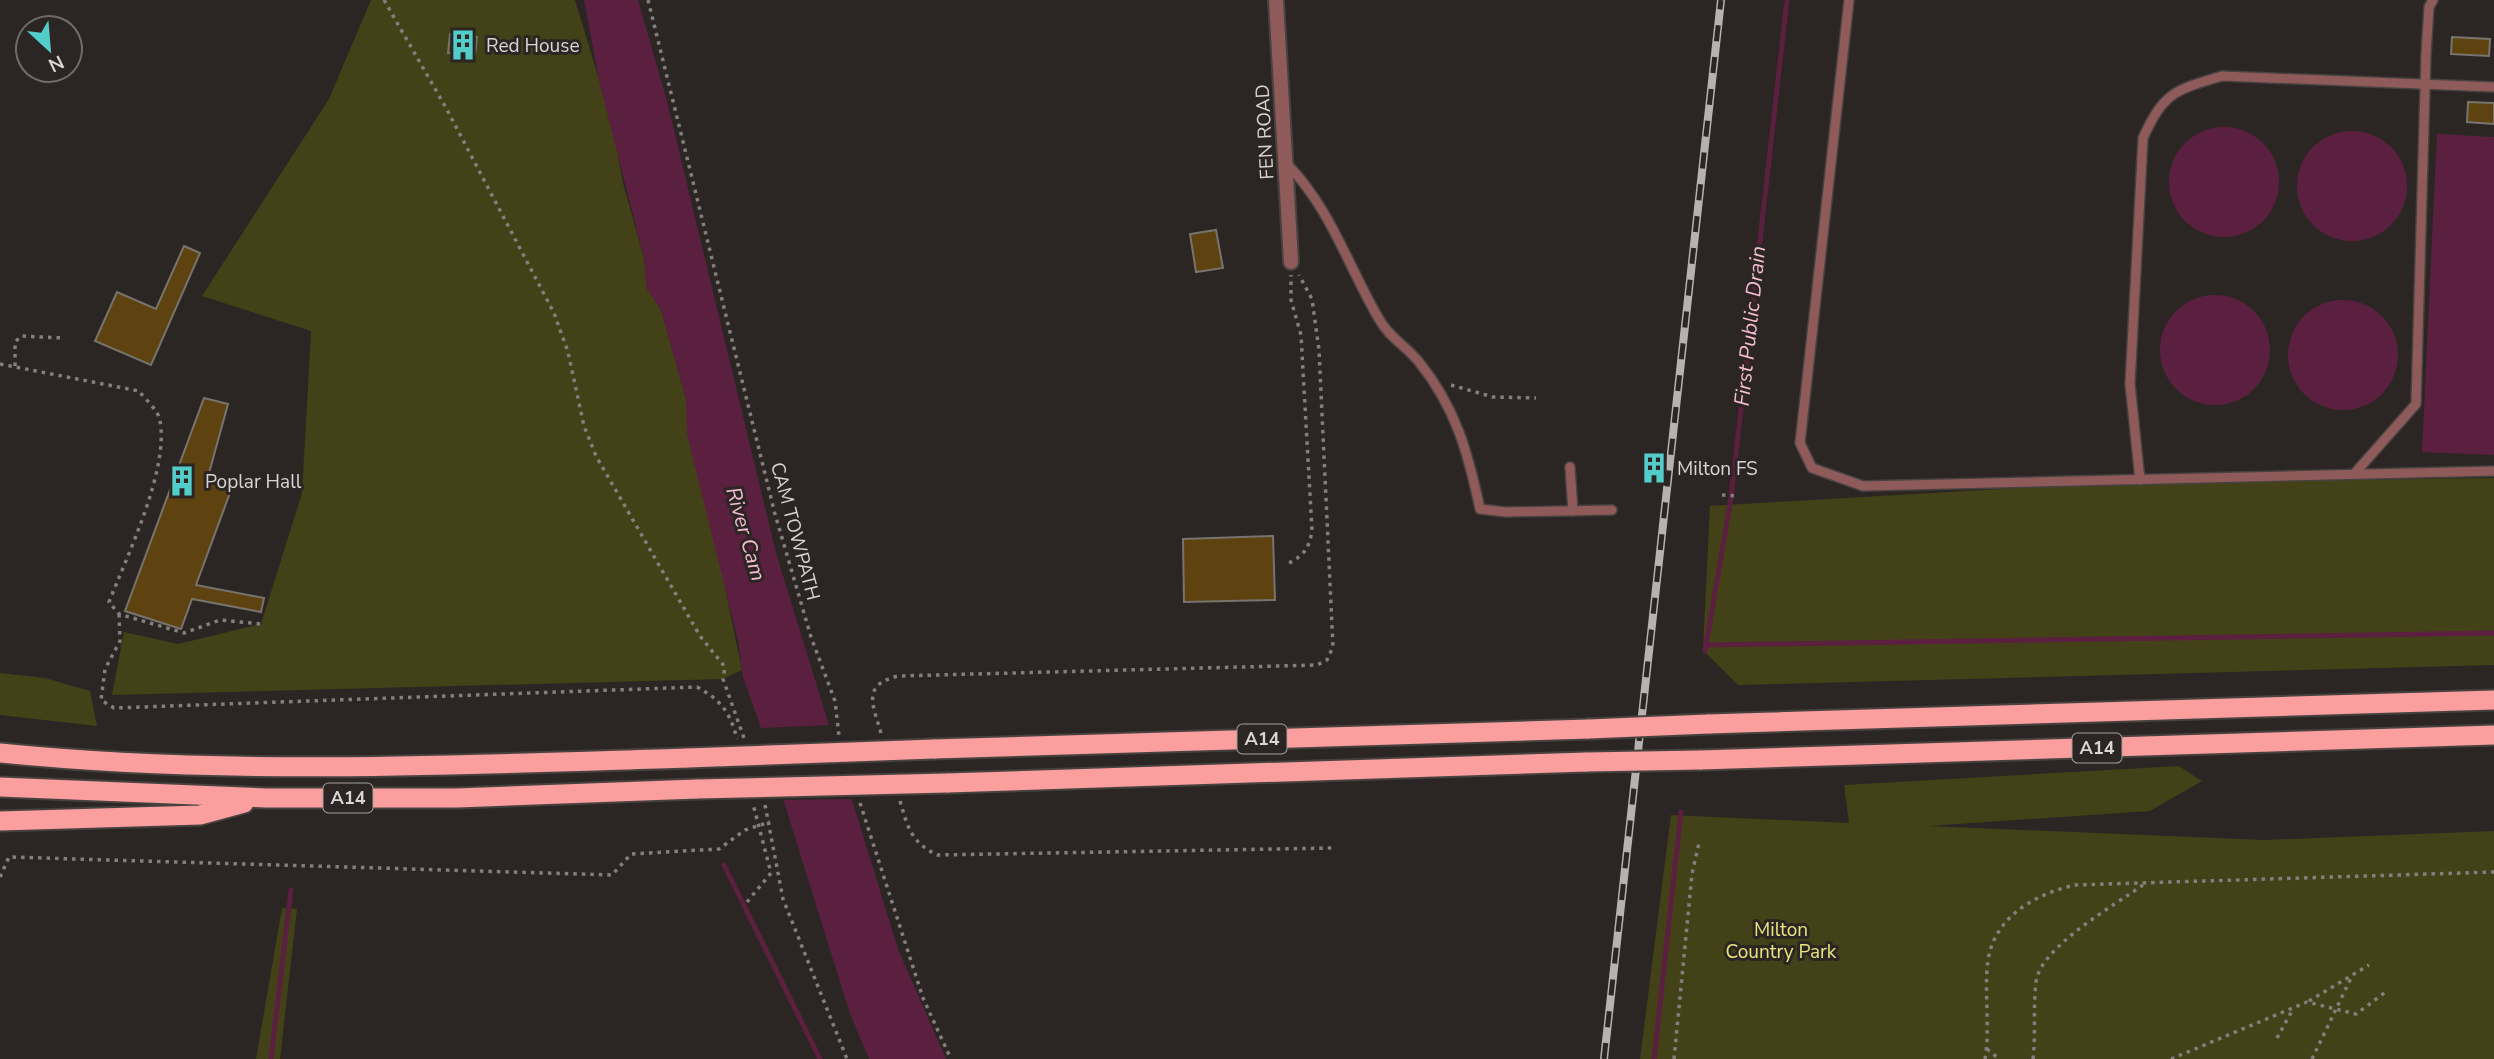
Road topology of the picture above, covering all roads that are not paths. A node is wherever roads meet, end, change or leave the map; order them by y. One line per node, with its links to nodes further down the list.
1 (1276, 0): 6 (street, FEN ROAD)
2 (1849, 0): 11 (lane)
3 (2433, 0): 4 (lane)
4 (2426, 83): 5 (lane); 10 (lane); 11 (lane)
5 (2494, 87)
6 (1285, 162): 7 (street, FEN ROAD); 13 (lane)
7 (1291, 262)
8 (1570, 467): 13 (lane)
9 (2494, 471): 10 (lane)
10 (2355, 473): 11 (lane)
11 (2140, 480)
12 (1612, 510): 13 (lane)
13 (1573, 511)
14 (2494, 700): 16 (highway, A14, bridge)
15 (2494, 735): 18 (highway, A14, bridge)
16 (0, 753)
17 (0, 787): 18 (highway, A14)
18 (266, 798): 19 (highway, A14)
19 (0, 821)

